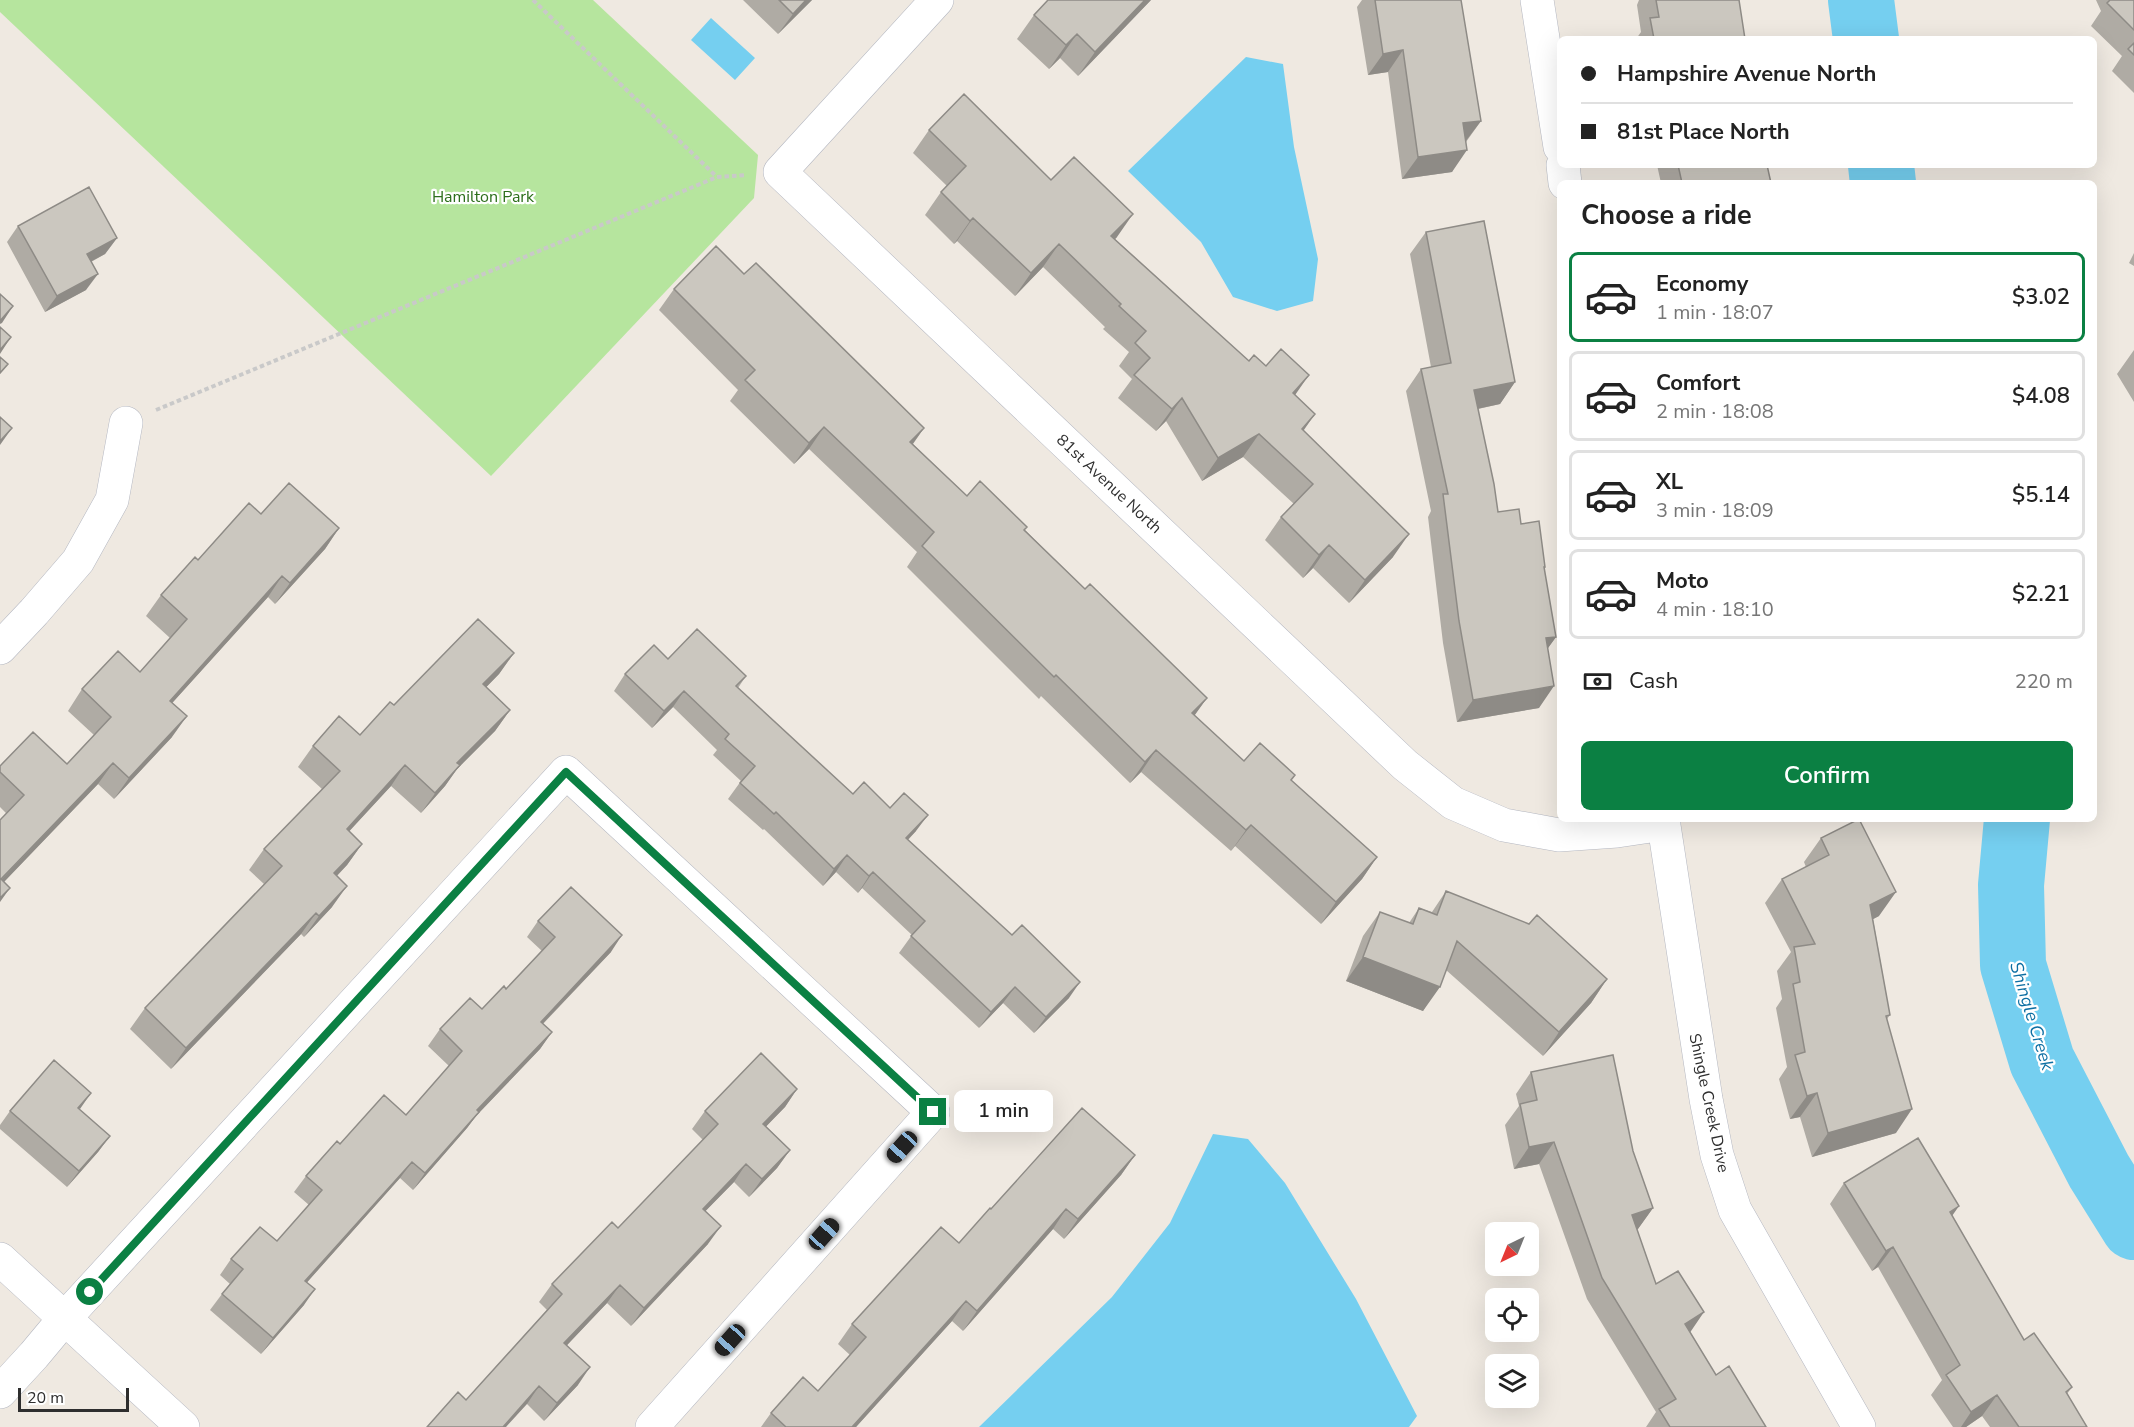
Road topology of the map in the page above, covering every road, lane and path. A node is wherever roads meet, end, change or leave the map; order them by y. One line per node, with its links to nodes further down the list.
1 (533, 0): 6 (path)
2 (937, 0): 5 (street)
3 (1537, 0): 4 (street)
4 (1557, 128)
5 (780, 172): 6 (path); 9 (street, 81st Avenue North)
6 (717, 177): 7 (path)
7 (126, 423): 8 (street)
8 (0, 648)
9 (1659, 822)
10 (1664, 822): 16 (street, Shingle Creek Drive)
11 (0, 1259): 12 (street)
12 (64, 1319): 13 (street); 14 (street); 15 (street)
13 (0, 1392)
14 (183, 1427)
15 (652, 1427)
16 (1859, 1427)

